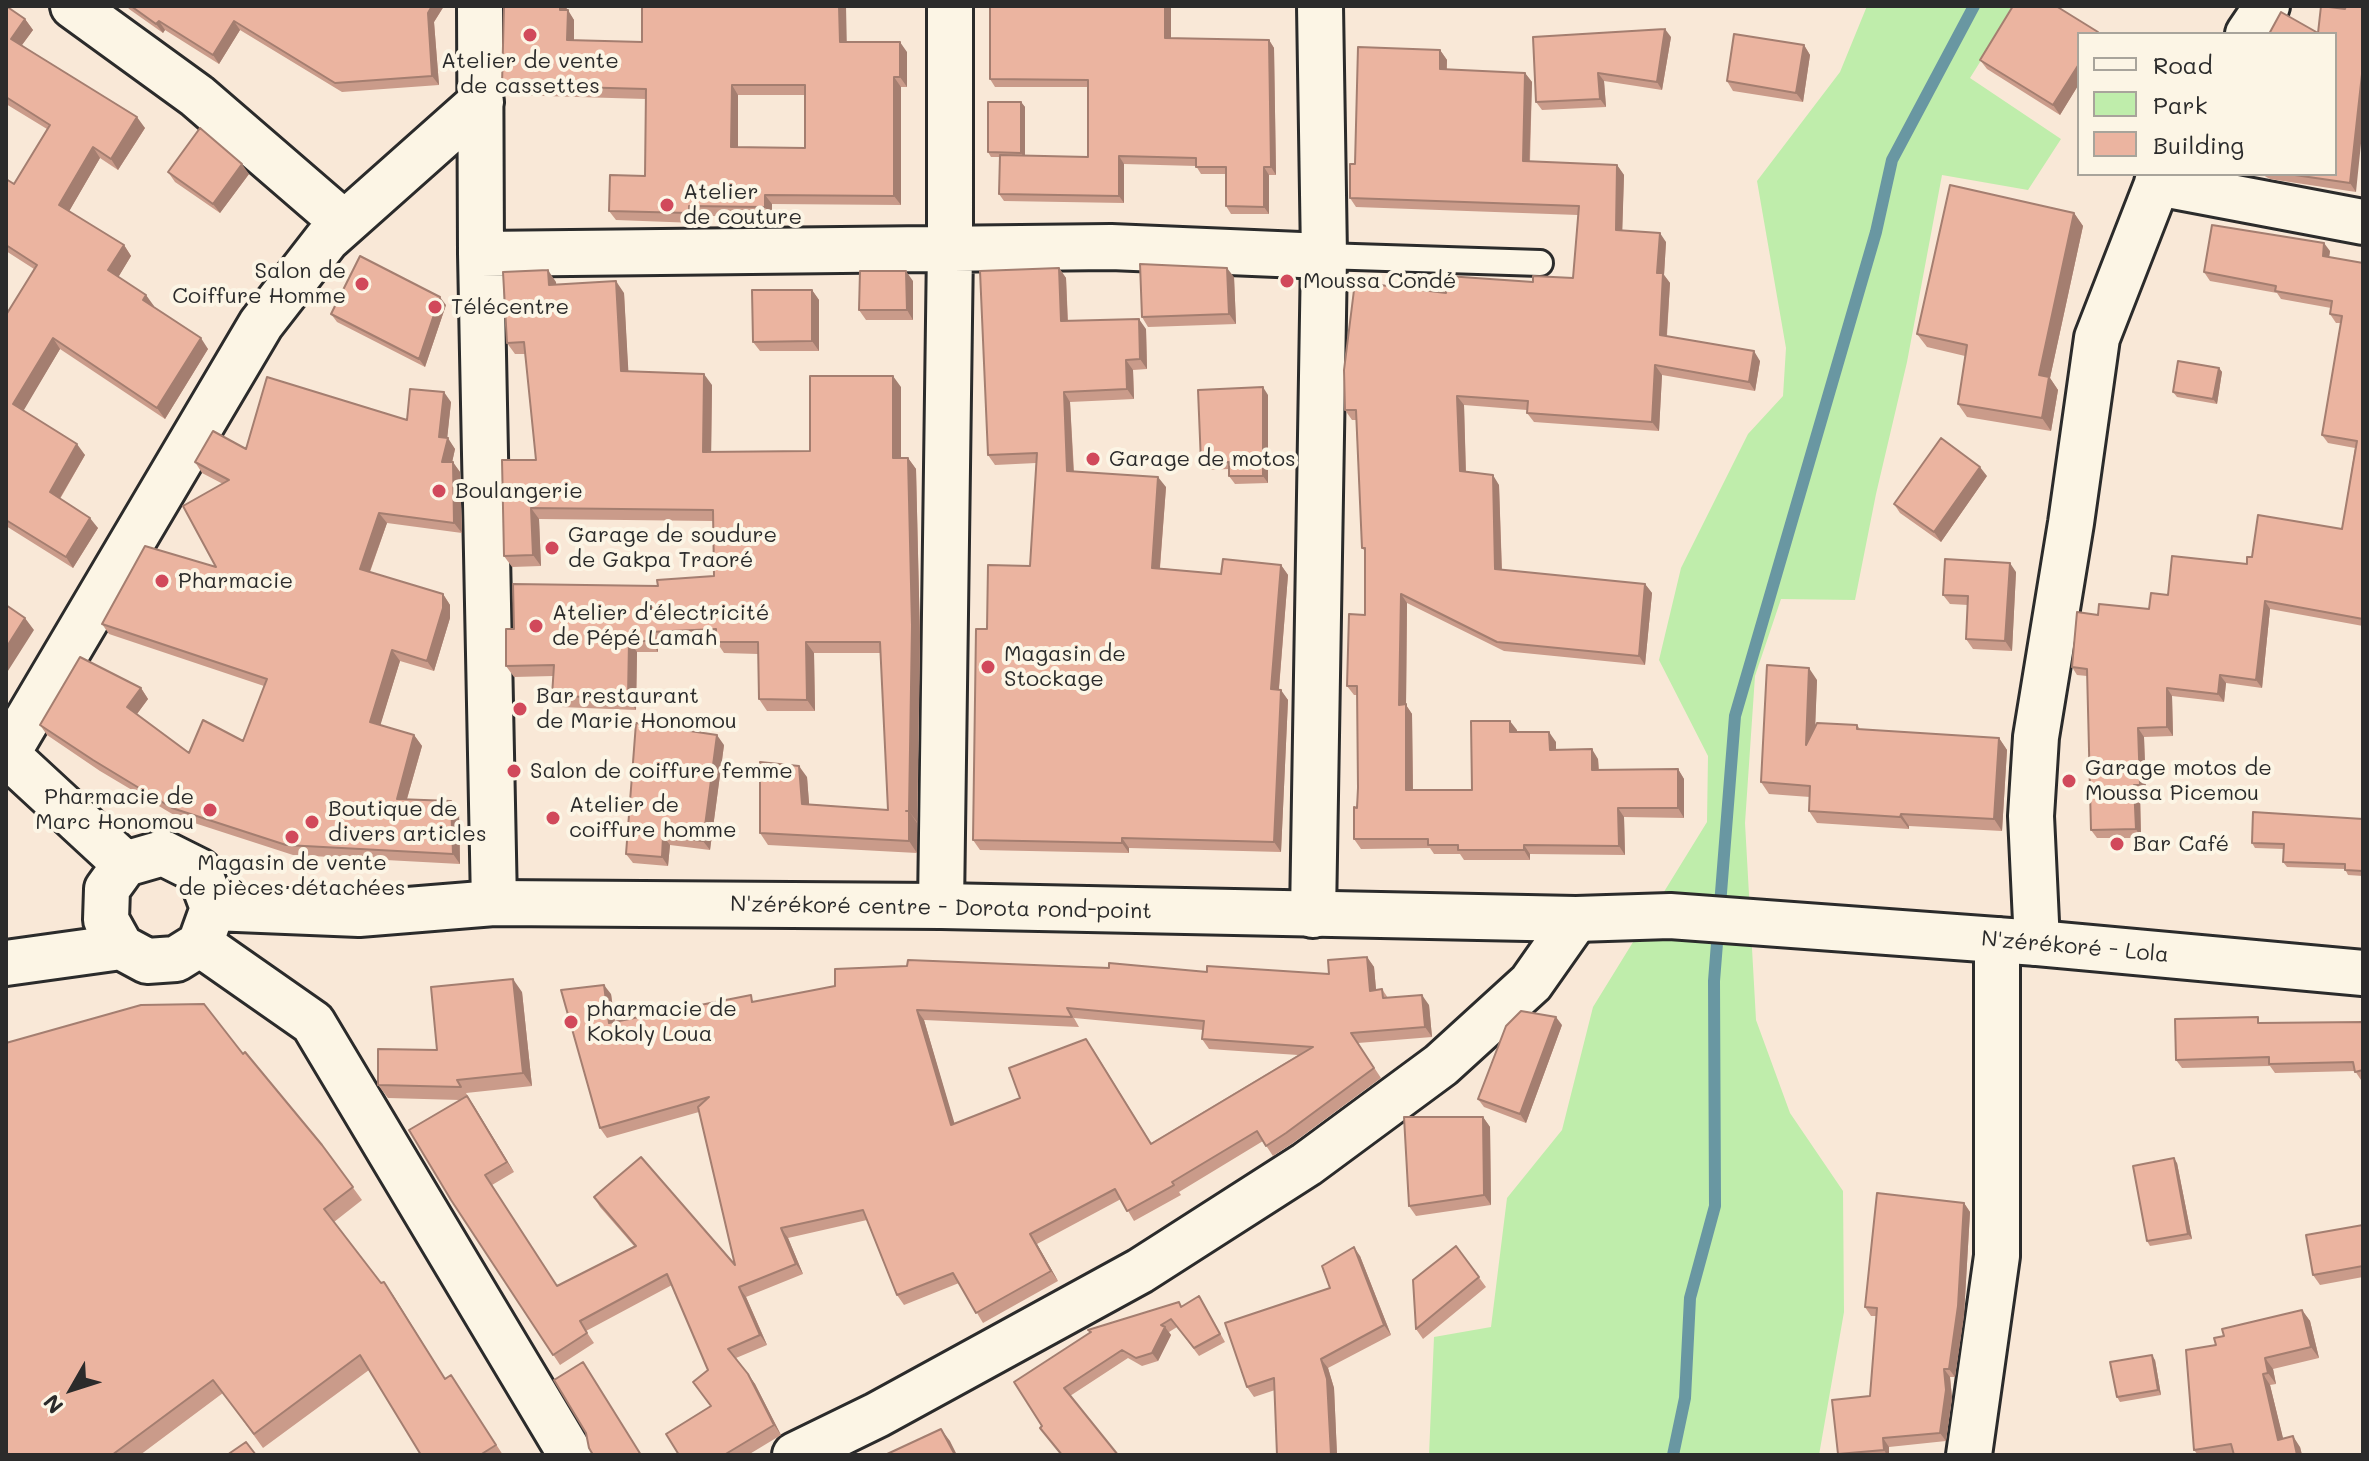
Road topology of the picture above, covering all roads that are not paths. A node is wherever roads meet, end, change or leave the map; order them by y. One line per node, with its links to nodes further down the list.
1 (73, 6): 10 (main road)
2 (480, 6): 7 (main road)
3 (950, 6): 11 (main road)
4 (1320, 6): 13 (main road)
5 (2267, 6): 6 (main road)
6 (2249, 32)
7 (481, 102): 10 (main road); 12 (main road)
8 (2159, 179): 9 (main road); 23 (main road)
9 (2363, 222)
10 (344, 223): 15 (main road)
11 (950, 248): 12 (main road); 13 (main road); 18 (main road)
12 (481, 254): 17 (main road)
13 (1324, 256): 14 (lane); 19 (main road)
14 (1540, 263)
15 (6, 754): 16 (main road)
16 (125, 864): 22 (main road); 24 (main road)
17 (494, 903): 18 (main road, N'zérékoré centre - Dorota rond-point); 22 (main road, N'zérékoré centre - Dorota rond-point)
18 (941, 906): 19 (main road, N'zérékoré centre - Dorota rond-point)
19 (1313, 915): 21 (main road, N'zérékoré centre - Dorota rond-point)
20 (1670, 916): 21 (main road, N'zérékoré centre - Dorota rond-point); 23 (main road, N'zérékoré - Lola)
21 (1576, 919): 28 (main road)
22 (206, 926): 24 (main road); 27 (main road)
23 (2017, 941): 26 (main road, N'zérékoré - Lola); 29 (main road)
24 (121, 947): 25 (main road)
25 (6, 963)
26 (2363, 973)
27 (571, 1455)
28 (795, 1455)
29 (1969, 1455)

